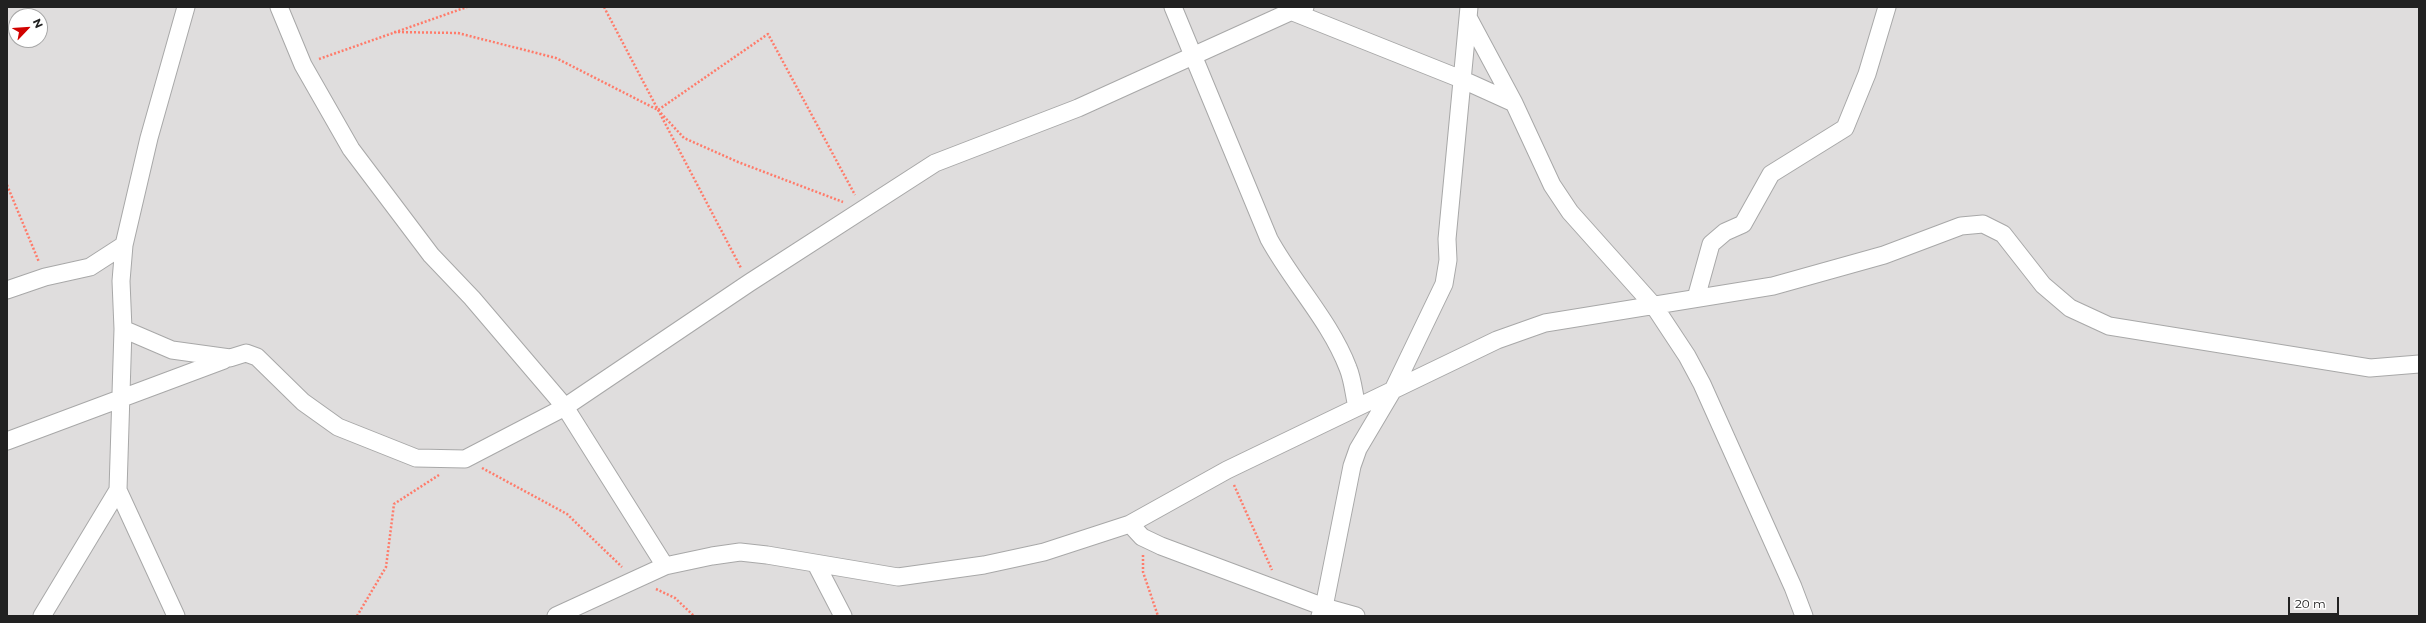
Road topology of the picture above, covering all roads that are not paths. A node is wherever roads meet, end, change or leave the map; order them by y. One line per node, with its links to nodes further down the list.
1 (186, 7): 10 (street)
2 (279, 7): 19 (street)
3 (1173, 7): 7 (street)
4 (1887, 7): 12 (street)
5 (1292, 8): 7 (street); 8 (street)
6 (1469, 13): 8 (street); 9 (street)
7 (1192, 57): 19 (street); 20 (street)
8 (1461, 79): 9 (street); 17 (street)
9 (1514, 102): 13 (street)
10 (124, 245): 11 (street); 14 (street)
11 (7, 290)
12 (1696, 298): 13 (street); 16 (street)
13 (1654, 306): 17 (street); 32 (street)
14 (122, 328): 15 (street); 18 (street)
15 (230, 358): 18 (street); 19 (street)
16 (2419, 364)
17 (1393, 390): 20 (street); 26 (street)
18 (121, 396): 21 (street); 22 (street)
19 (565, 407): 25 (street)
20 (1357, 407): 23 (street)
21 (7, 441)
22 (118, 490): 27 (street); 28 (street)
23 (1130, 524): 24 (street); 26 (street)
24 (816, 564): 25 (street); 30 (street)
25 (665, 566): 29 (street)
26 (1322, 612): 31 (street)
27 (42, 616)
28 (176, 616)
29 (556, 616)
30 (843, 616)
31 (1356, 616)
32 (1804, 616)

